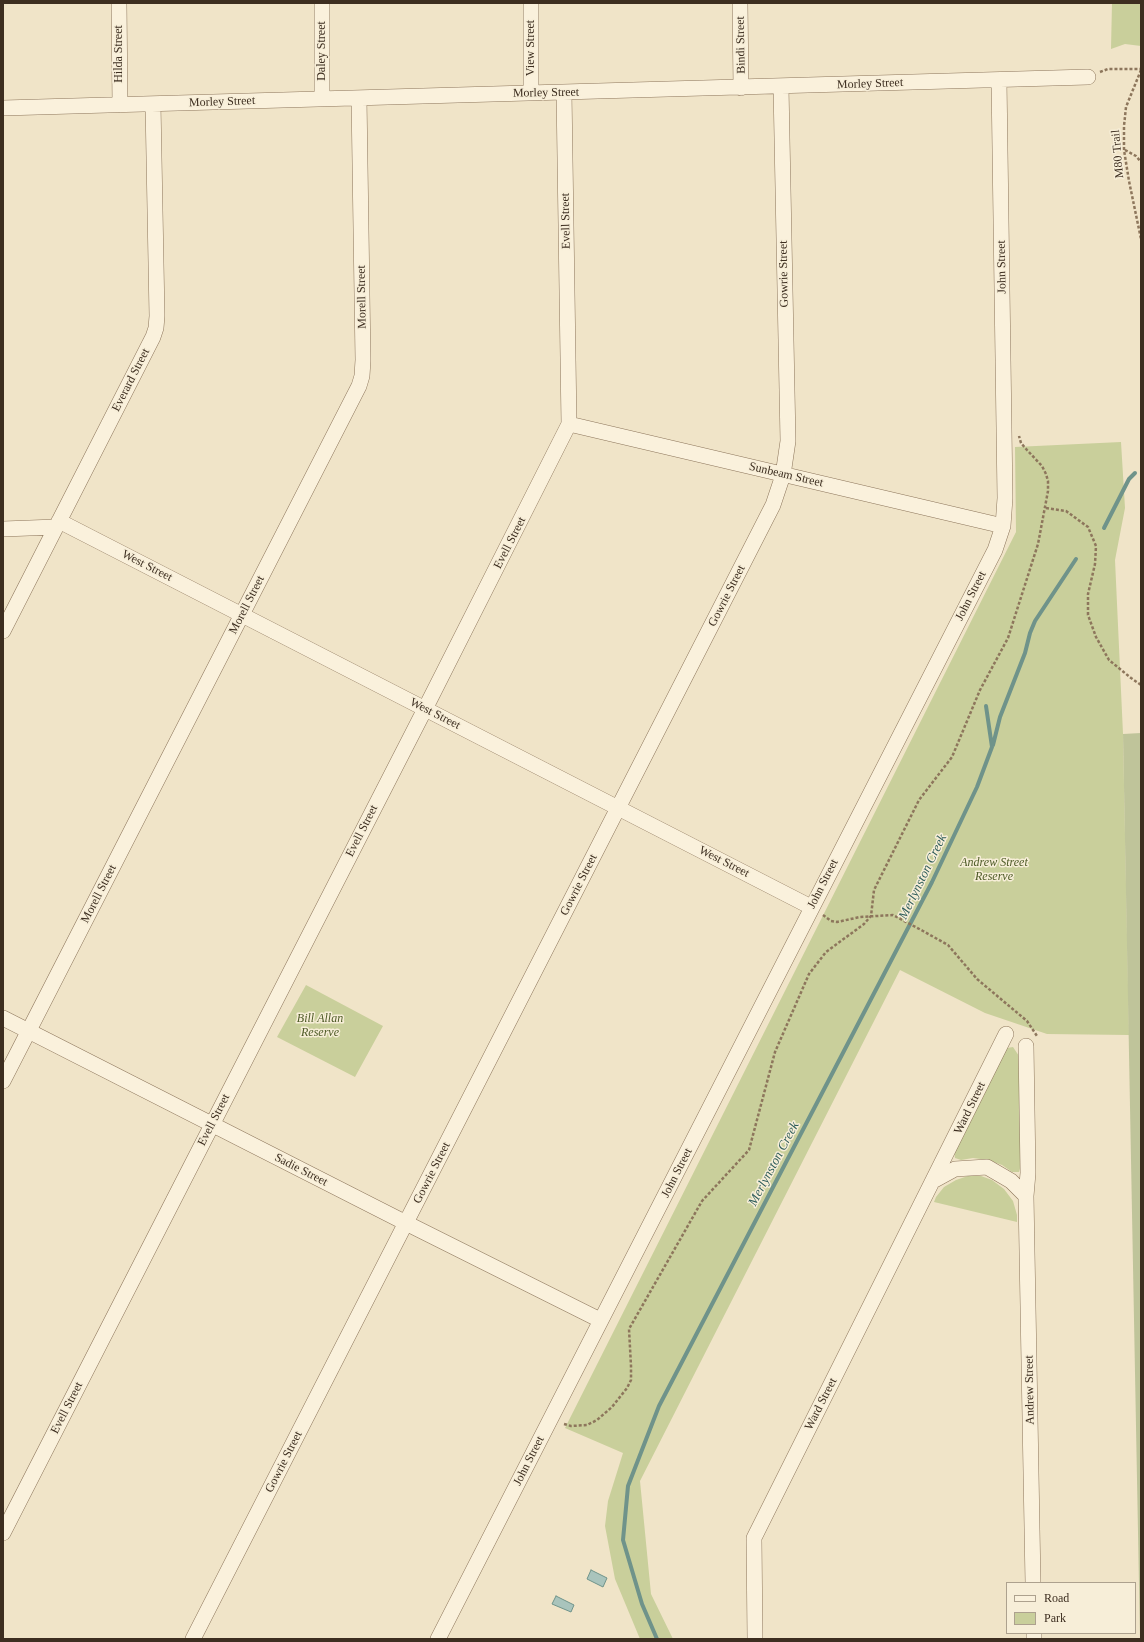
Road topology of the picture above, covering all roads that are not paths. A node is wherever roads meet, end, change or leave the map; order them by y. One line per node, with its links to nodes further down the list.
1 (119, 3): 14 (street, Hilda Street)
2 (322, 3): 12 (street, Daley Street)
3 (531, 3): 10 (street, View Street)
4 (740, 3): 8 (street, Bindi Street)
5 (1088, 77): 6 (street, Morley Street)
6 (1000, 80): 7 (street, Morley Street); 19 (street, John Street)
7 (781, 86): 8 (street, Morley Street); 17 (street, Gowrie Street)
8 (741, 88): 9 (street, Morley Street)
9 (564, 92): 10 (street, Morley Street); 16 (street, Evell Street)
10 (531, 93): 11 (street, Morley Street)
11 (359, 98): 12 (street, Morley Street); 21 (street, Morell Street)
12 (322, 99): 13 (street, Morley Street)
13 (153, 104): 14 (street, Morley Street); 18 (street, Everard Street)
14 (120, 105): 15 (street, Morley Street)
15 (3, 108)
16 (569, 424): 17 (street, Sunbeam Street); 23 (street, Evell Street)
17 (783, 475): 19 (street, Sunbeam Street); 24 (street, Gowrie Street)
18 (58, 524): 20 (street, West Street); 21 (street, West Street); 22 (street, Everard Street)
19 (1003, 526): 25 (street, John Street)
20 (3, 529)
21 (242, 615): 23 (street, West Street); 27 (street, Morell Street)
22 (3, 631)
23 (425, 709): 24 (street, West Street); 31 (street, Evell Street)
24 (618, 808): 25 (street, West Street); 34 (street, Gowrie Street)
25 (811, 907): 35 (street, John Street)
26 (3, 1018): 27 (street, Sadie Street)
27 (29, 1030): 30 (street, Morell Street); 31 (street, Sadie Street)
28 (1006, 1034): 32 (street, Ward Street)
29 (1026, 1046): 33 (street, Andrew Street)
30 (3, 1081)
31 (212, 1124): 34 (street, Sadie Street); 36 (street, Evell Street)
32 (933, 1181): 33 (street); 40 (street, Ward Street)
33 (1026, 1196): 37 (street, Andrew Street)
34 (406, 1223): 35 (street, Sadie Street); 38 (street, Gowrie Street)
35 (600, 1320): 39 (street, John Street)
36 (3, 1533)
37 (1033, 1582)
38 (193, 1639)
39 (438, 1639)
40 (755, 1639)

